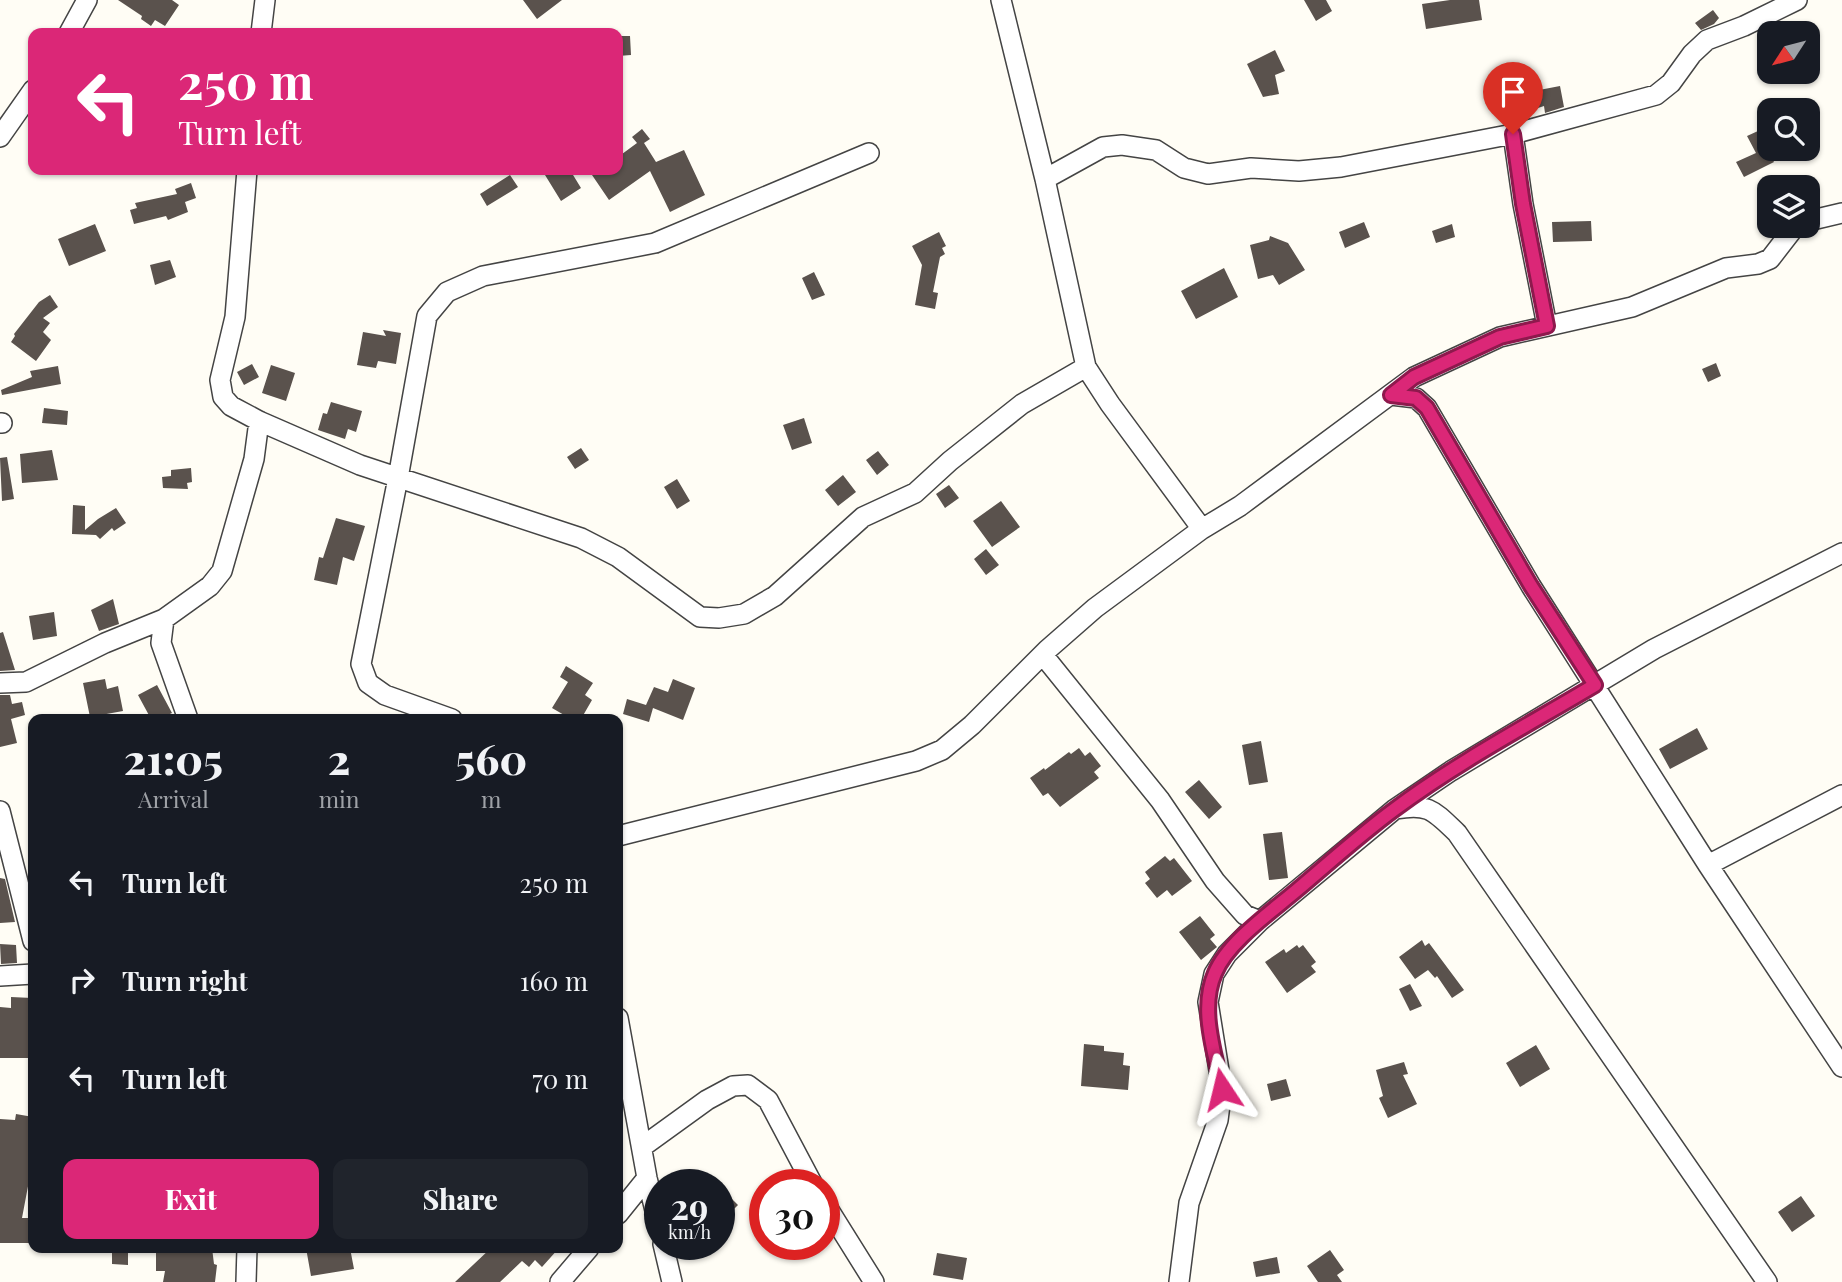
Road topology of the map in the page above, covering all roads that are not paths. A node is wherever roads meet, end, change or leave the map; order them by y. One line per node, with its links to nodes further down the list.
1 (87, 0): 5 (street)
2 (265, 0): 6 (street)
3 (1001, 0): 12 (street)
4 (1797, 0): 8 (street)
5 (72, 28)
6 (262, 28)
7 (28, 97): 9 (street)
8 (1513, 134): 12 (street); 16 (street)
9 (0, 137)
10 (869, 153): 20 (street)
11 (247, 175): 19 (street)
12 (1045, 179): 17 (street)
13 (1842, 212): 14 (street)
14 (1820, 218)
15 (1786, 238): 16 (street)
16 (1547, 326): 18 (street)
17 (1086, 367): 20 (street); 21 (street)
18 (1391, 395): 21 (street); 26 (street)
19 (259, 421): 20 (street); 23 (street)
20 (398, 478): 28 (street)
21 (1202, 529): 24 (street)
22 (1842, 553): 26 (street)
23 (164, 619): 25 (street); 27 (street)
24 (1043, 656): 32 (street); 35 (street)
25 (0, 683)
26 (1595, 685): 30 (street); 33 (street)
27 (186, 714)
28 (438, 714)
29 (1842, 795): 33 (street)
30 (1395, 809): 35 (street); 56 (street)
31 (0, 811): 34 (street)
32 (623, 835)
33 (1708, 865): 39 (street)
34 (28, 921)
35 (1260, 921): 55 (street)
36 (28, 974): 37 (street)
37 (0, 976)
38 (623, 1045): 40 (street)
39 (1842, 1067)
40 (642, 1147): 41 (street); 42 (street)
41 (646, 1169)
42 (805, 1169)
43 (644, 1182): 44 (street)
44 (623, 1209)
45 (644, 1214): 46 (street)
46 (623, 1216)
47 (840, 1228): 54 (street)
48 (247, 1253): 51 (street)
49 (585, 1253): 52 (street)
50 (667, 1260): 53 (street)
51 (246, 1282)
52 (560, 1282)
53 (672, 1282)
54 (874, 1282)
55 (1180, 1282)
56 (1767, 1282)

